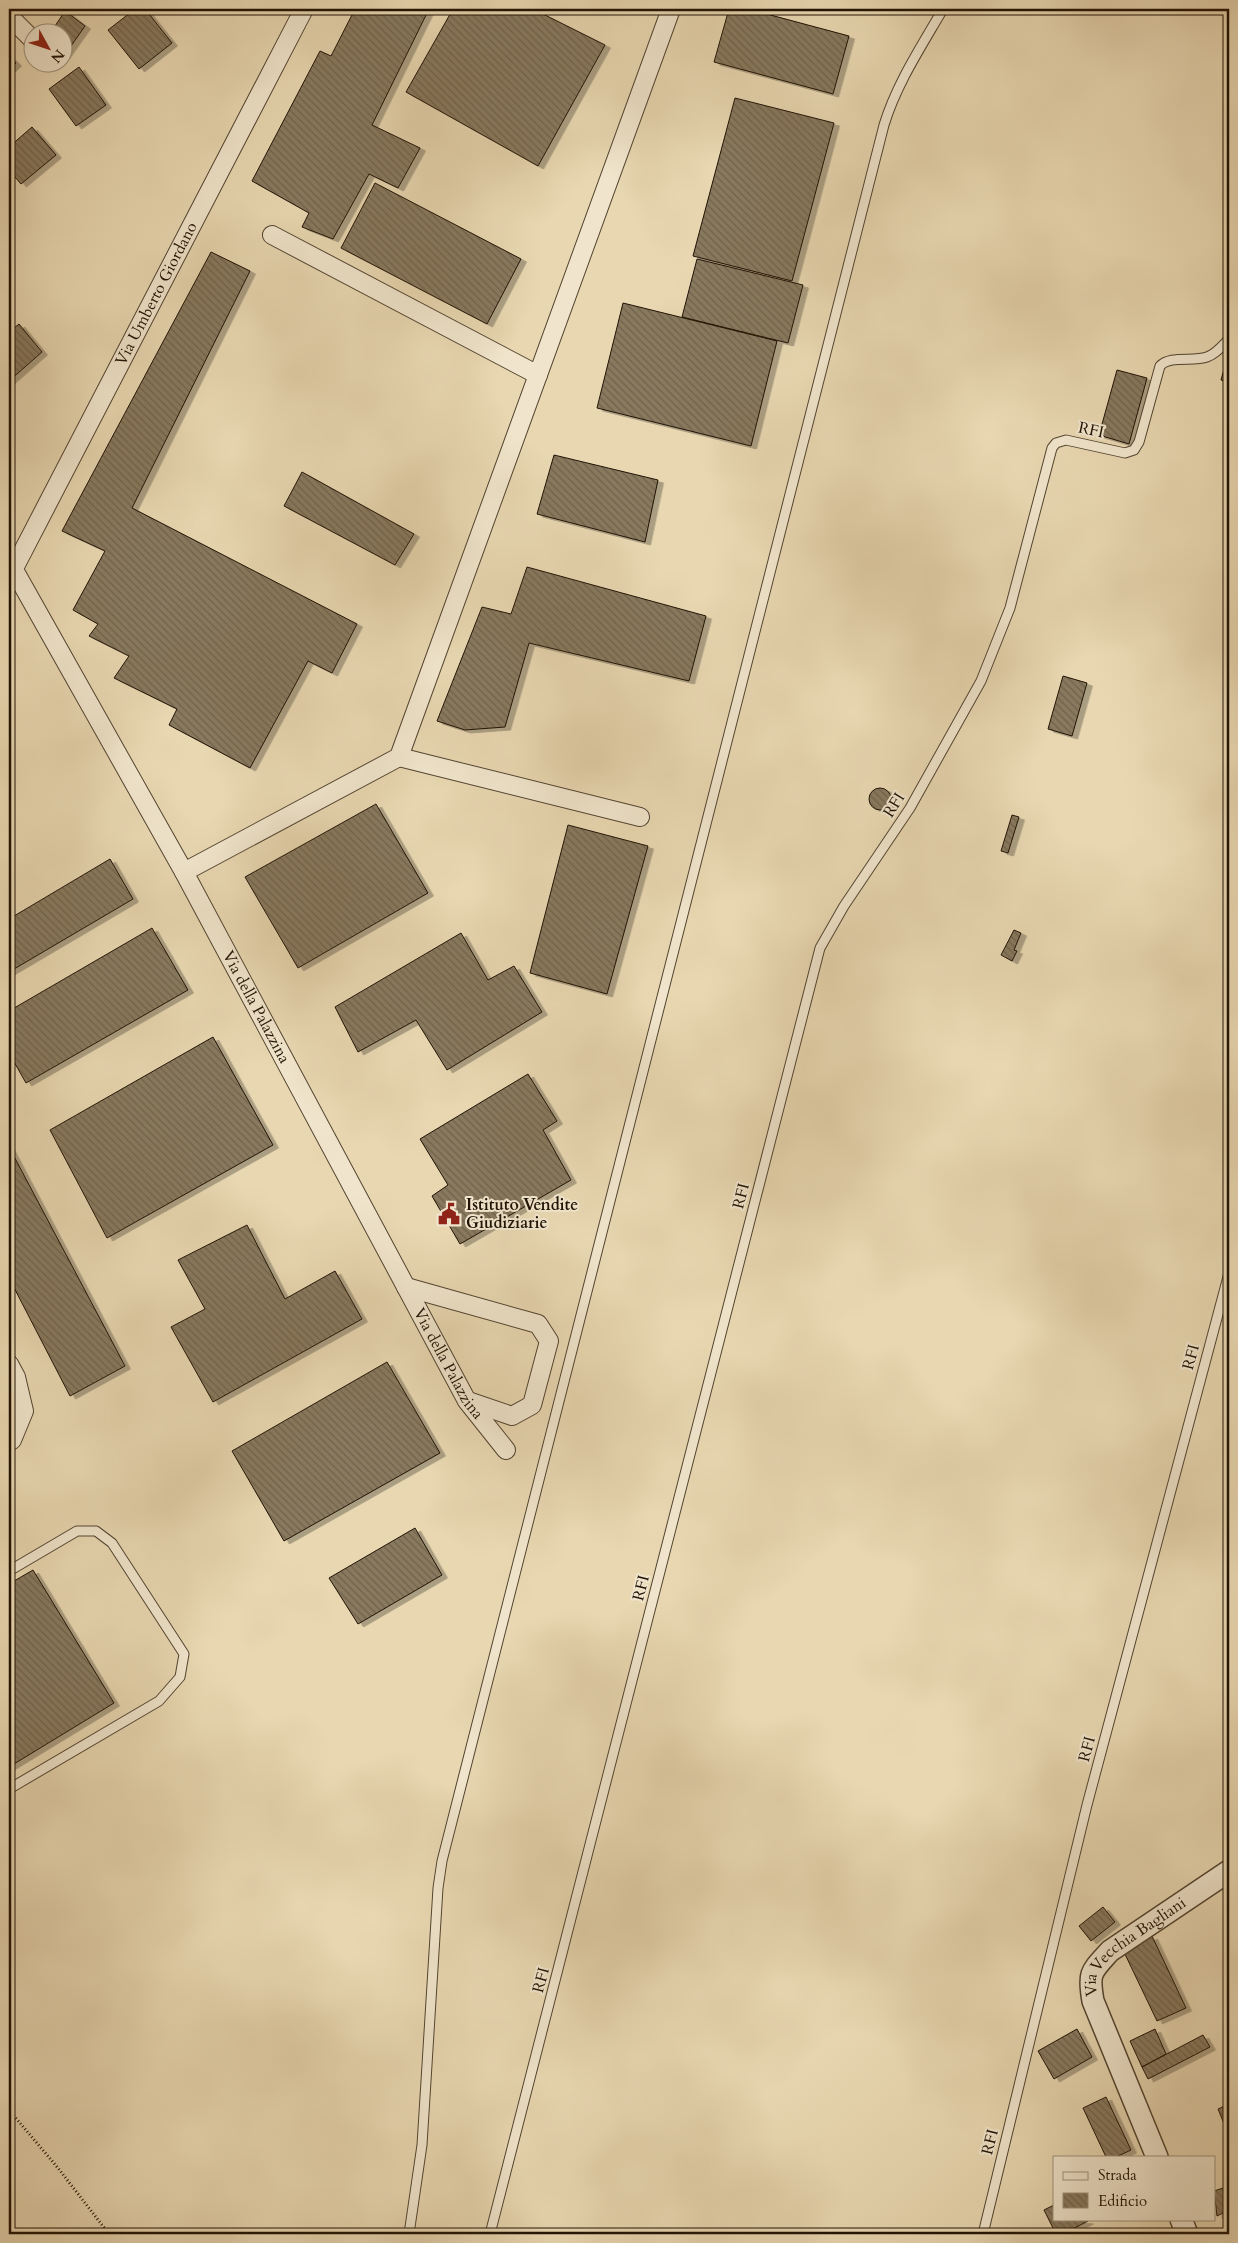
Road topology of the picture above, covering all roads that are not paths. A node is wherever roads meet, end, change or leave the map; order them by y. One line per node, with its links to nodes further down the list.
1 (304, 9): 9 (street, Via Umberto Giordano)
2 (671, 9): 8 (street)
3 (943, 9): 24 (lane)
4 (9, 16): 5 (street)
5 (22, 29)
6 (272, 236): 8 (street)
7 (1229, 339): 25 (lane, RFI)
8 (538, 375): 10 (street)
9 (11, 569): 12 (street, Via della Palazzina)
10 (399, 757): 11 (street); 12 (street)
11 (640, 817)
12 (184, 872): 14 (street, Via della Palazzina)
13 (1229, 1273): 26 (lane, RFI)
14 (406, 1287): 16 (street, Via della Palazzina); 16 (street)
15 (9, 1364): 17 (street)
16 (467, 1401): 18 (street, Via della Palazzina)
17 (9, 1442)
18 (506, 1450)
19 (9, 1570): 20 (lane)
20 (9, 1789)
21 (1229, 1871): 22 (street, Via Vecchia Bagliani)
22 (1157, 2156)
23 (1181, 2220): 27 (street)
24 (410, 2234)
25 (490, 2234)
26 (983, 2234)
27 (1187, 2234)

